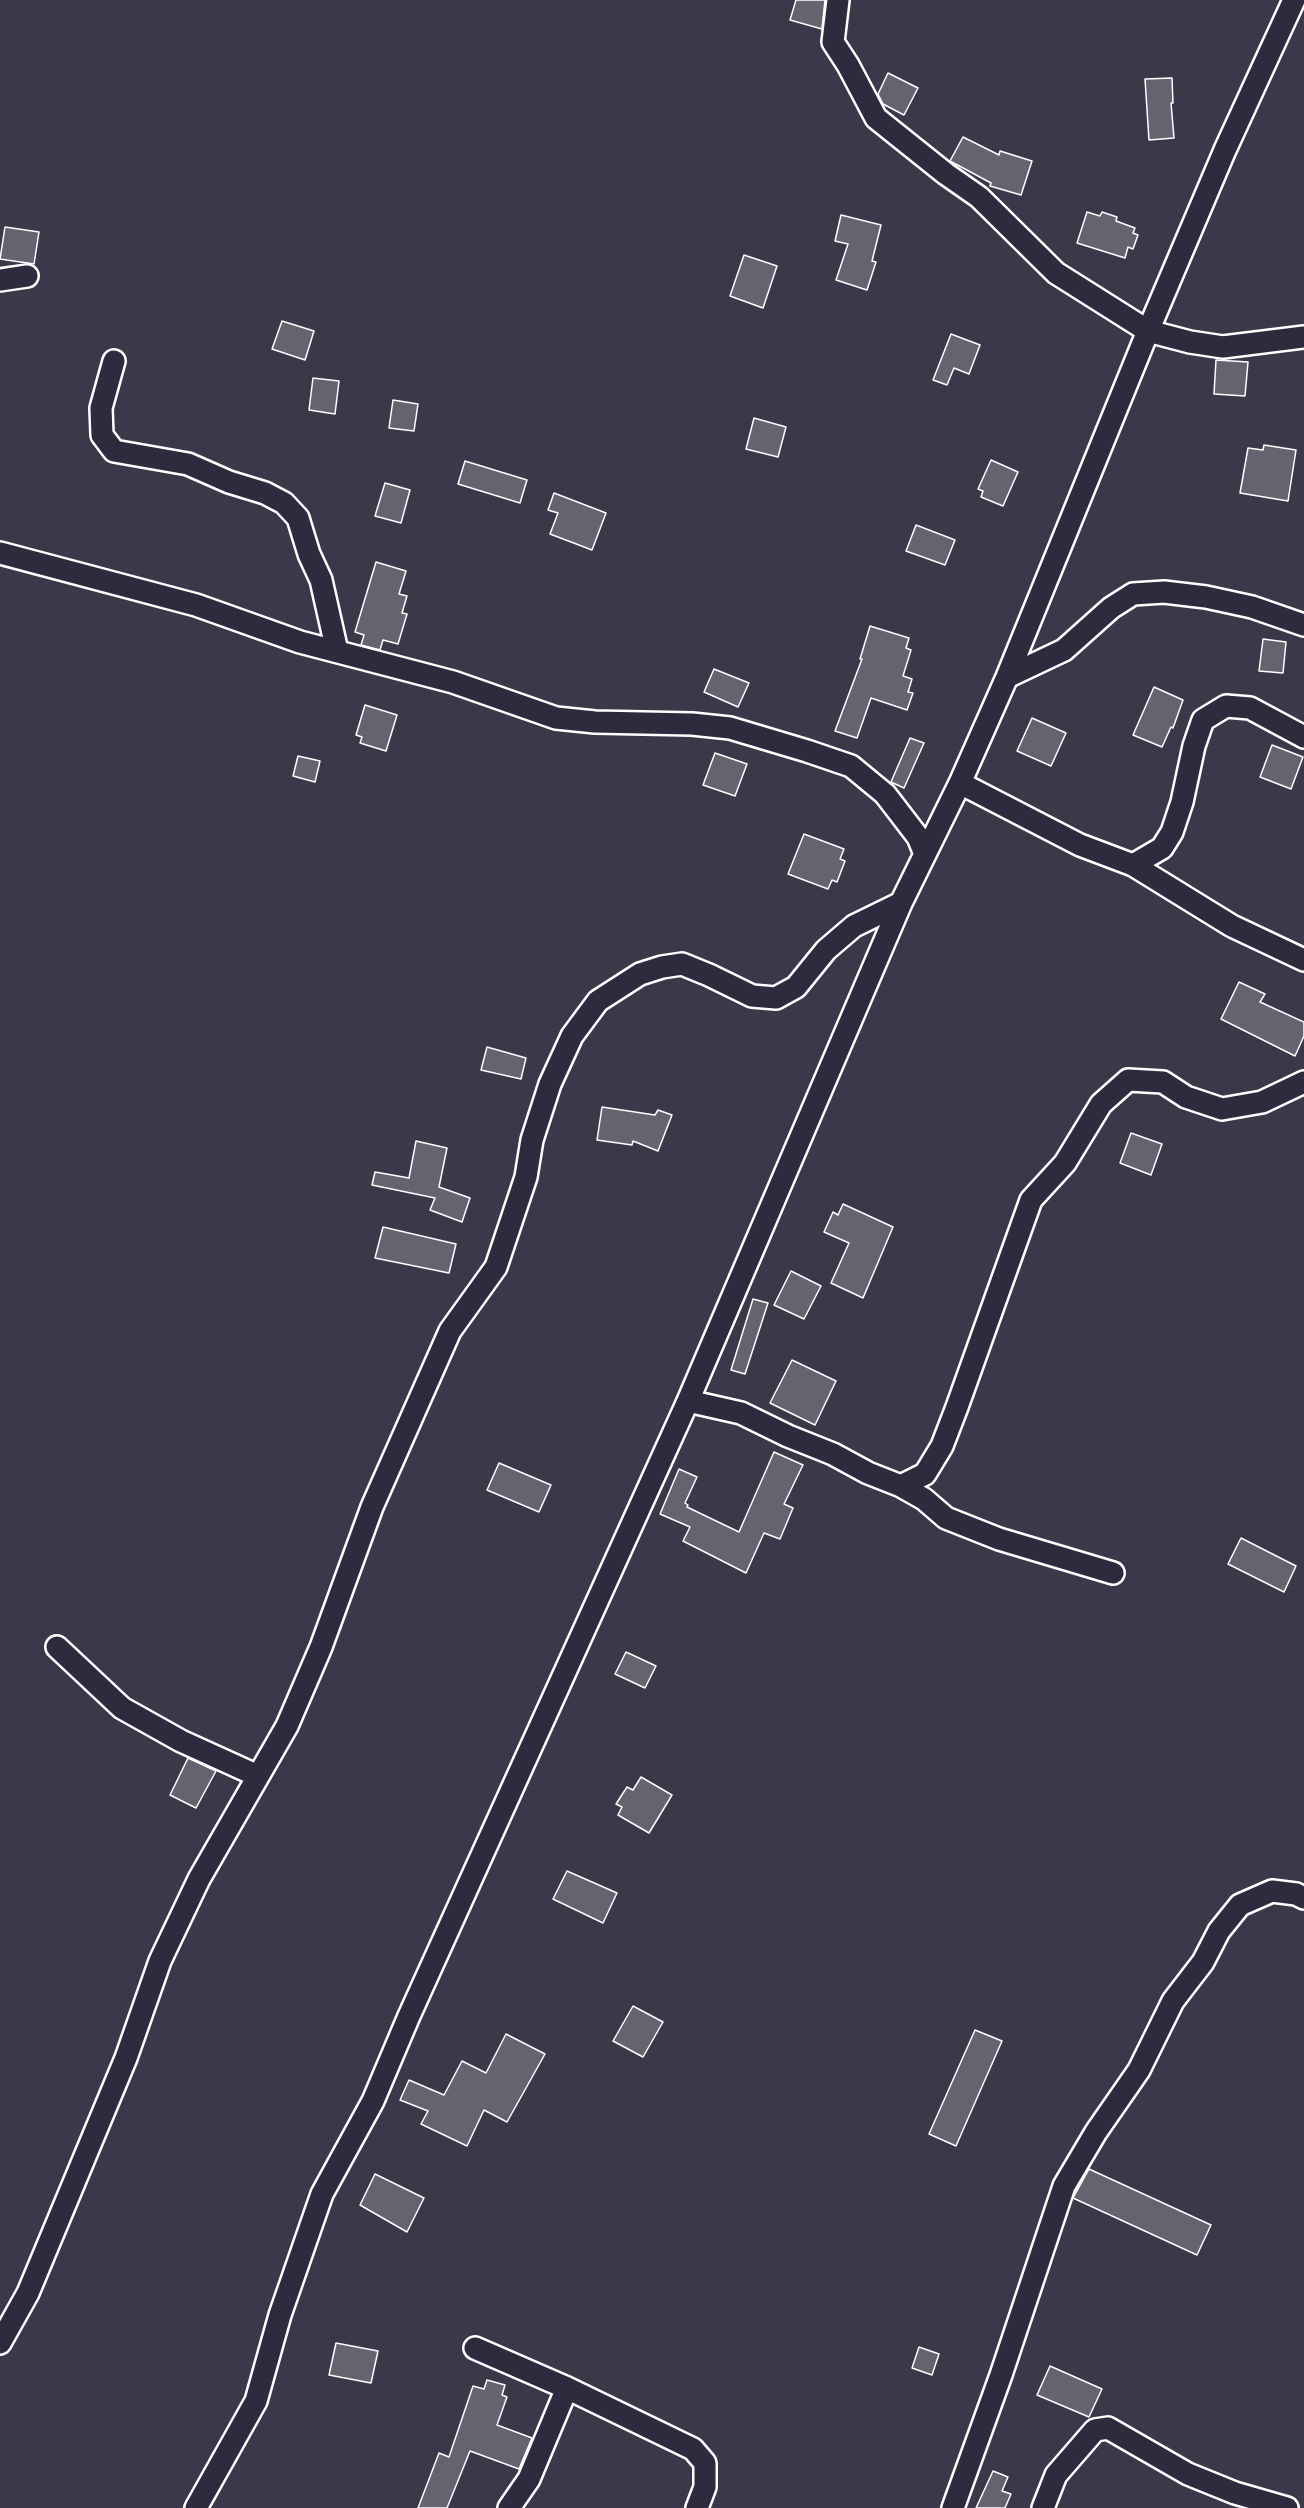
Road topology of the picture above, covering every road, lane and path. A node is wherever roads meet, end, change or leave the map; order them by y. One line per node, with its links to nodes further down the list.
1 (838, 0): 5 (street)
2 (1294, 0): 5 (street)
3 (27, 276): 4 (street)
4 (0, 280)
5 (1148, 331): 6 (street); 11 (street)
6 (1304, 337)
7 (114, 361): 10 (street)
8 (0, 553): 10 (street)
9 (1304, 625): 11 (street)
10 (337, 651): 14 (street)
11 (1007, 677): 13 (street)
12 (1304, 737): 15 (street)
13 (960, 783): 14 (street); 15 (street)
14 (926, 854): 16 (street)
15 (1133, 866): 17 (street)
16 (901, 903): 19 (street); 23 (street)
17 (1304, 960)
18 (1304, 1082): 20 (street)
19 (688, 1401): 20 (street); 28 (street)
20 (901, 1486): 21 (street)
21 (1113, 1573)
22 (57, 1647): 23 (street)
23 (258, 1776): 25 (street)
24 (1304, 1898): 31 (street)
25 (0, 2343)
26 (475, 2348): 27 (street)
27 (567, 2388): 29 (street); 30 (street)
28 (196, 2508)
29 (509, 2508)
30 (697, 2508)
31 (952, 2508)
32 (1043, 2508): 33 (street)
33 (1287, 2508)

